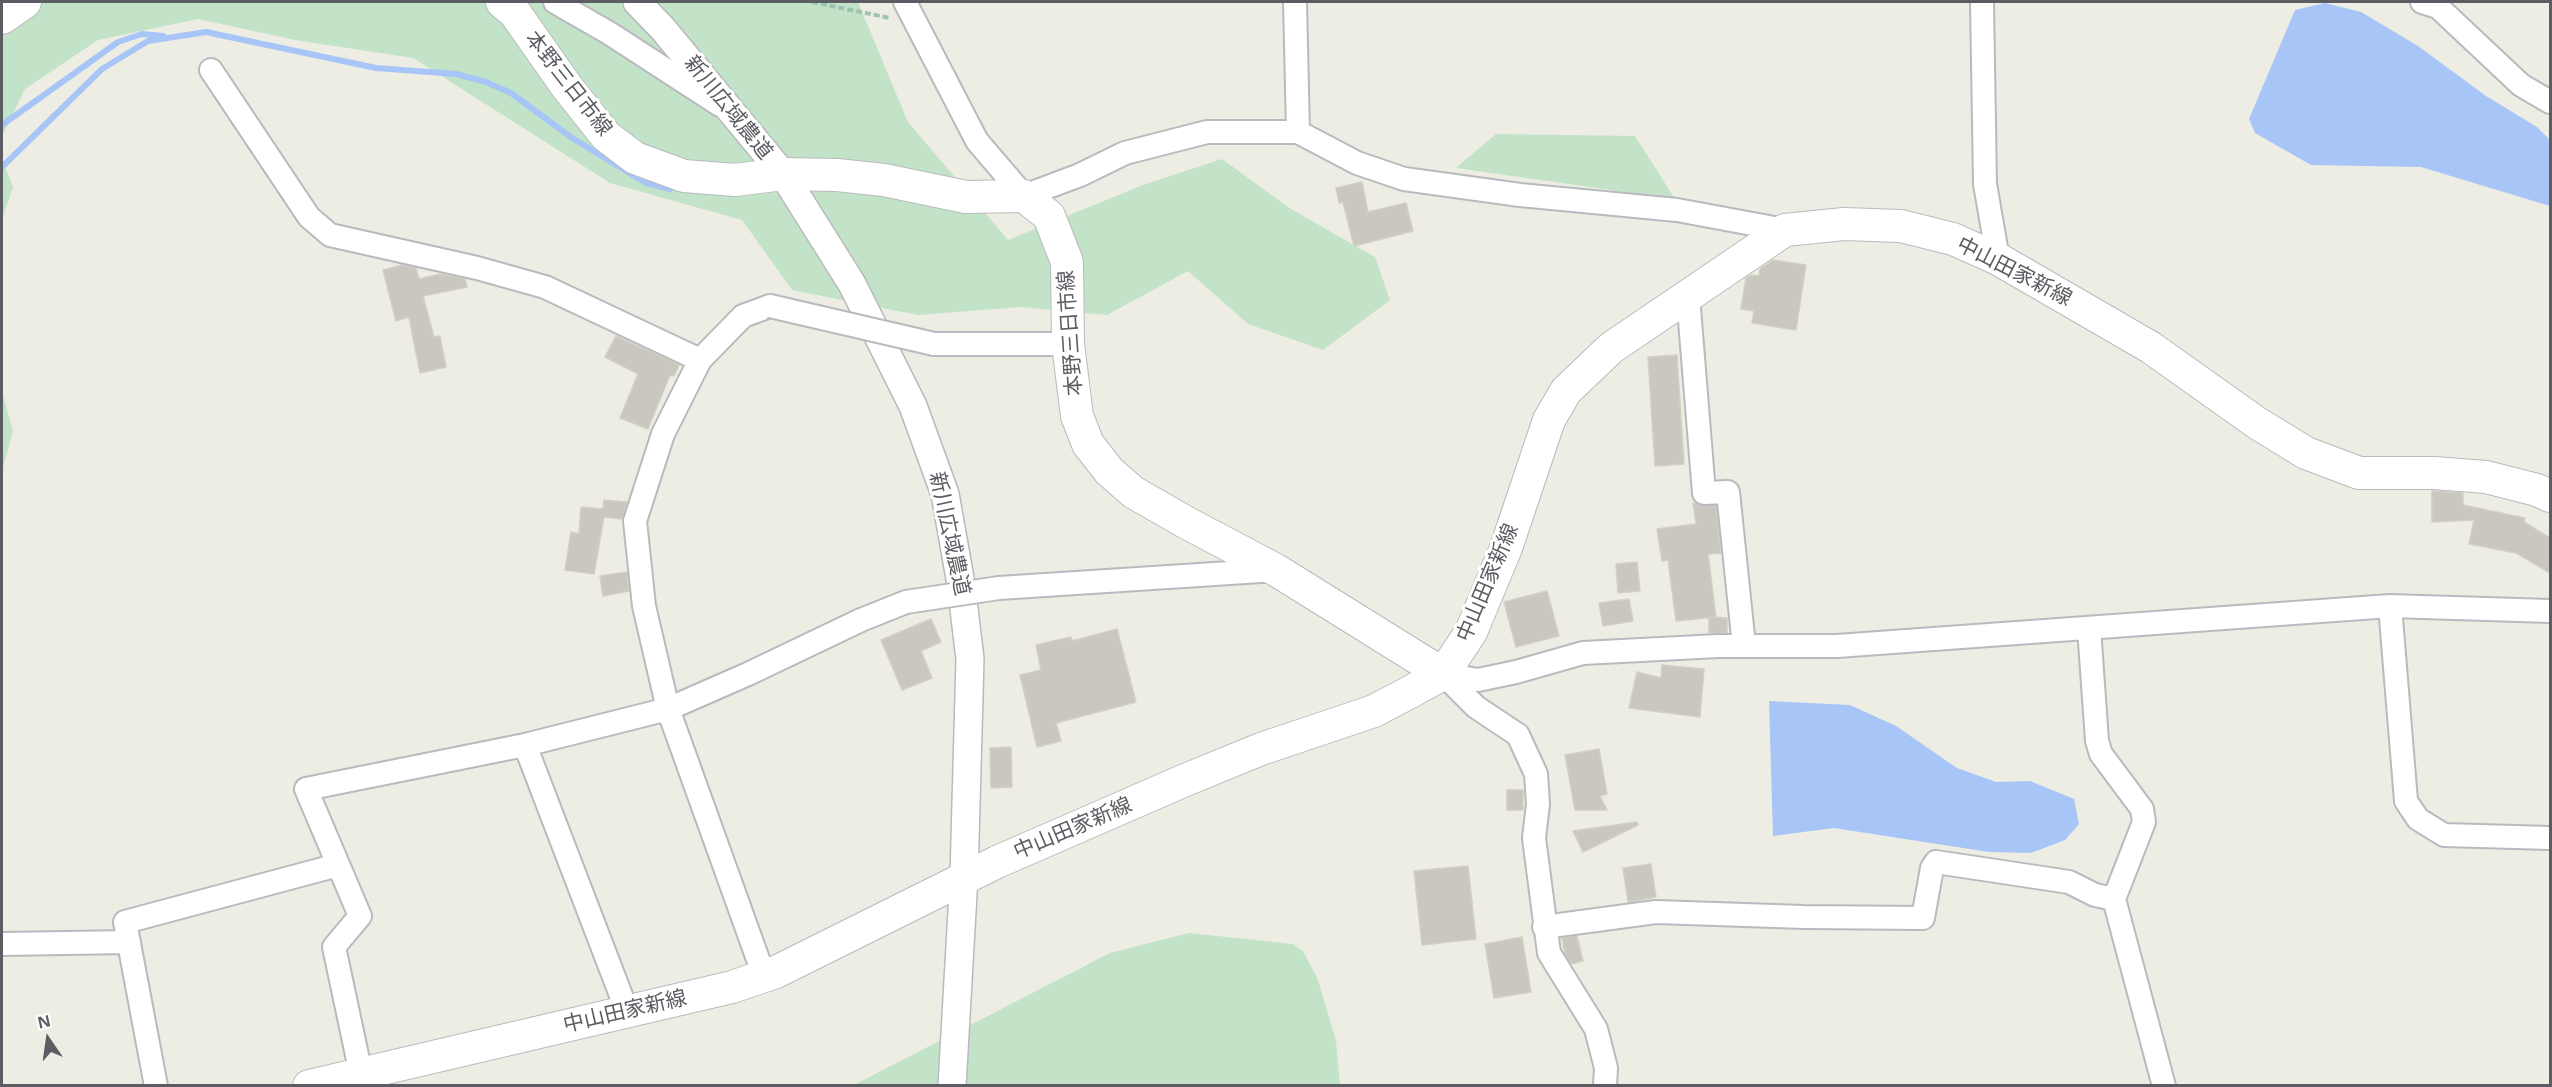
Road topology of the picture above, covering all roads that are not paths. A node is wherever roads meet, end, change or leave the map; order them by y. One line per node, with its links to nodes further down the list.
1 (25, 2): 9 (main road)
2 (502, 2): 14 (main road, 本野三日市線)
3 (555, 2): 12 (street)
4 (637, 2): 12 (street, 新川広域農道)
5 (905, 2): 15 (street)
6 (1295, 2): 13 (street)
7 (1982, 2): 17 (street)
8 (2422, 2): 11 (street)
9 (2, 18)
10 (211, 70): 20 (street)
11 (2550, 102)
12 (734, 114): 14 (street, 新川広域農道)
13 (1298, 132): 15 (street); 16 (street)
14 (783, 174): 15 (main road, 本野三日市線); 32 (street, 新川広域農道)
15 (1024, 196): 19 (main road, 本野三日市線)
16 (1785, 230): 17 (main road, 中山田家新線); 18 (main road, 中山田家新線)
17 (1998, 259): 21 (main road, 中山田家新線)
18 (1688, 296): 26 (street); 27 (main road, 中山田家新線)
19 (1068, 344): 20 (street, bridge); 22 (main road, 本野三日市線)
20 (700, 360): 28 (street)
21 (2550, 496)
22 (1276, 570): 27 (main road, 本野三日市線); 28 (street, bridge)
23 (2390, 606): 24 (street); 25 (street); 30 (street)
24 (2550, 611)
25 (2090, 628): 26 (street); 33 (street)
26 (1744, 646): 27 (street)
27 (1443, 674): 32 (main road, 中山田家新線); 34 (street)
28 (668, 709): 29 (street); 37 (street)
29 (525, 745): 31 (street); 38 (street)
30 (2550, 838)
31 (338, 865): 35 (street); 39 (street)
32 (964, 876): 37 (main road, 中山田家新線); 42 (street, 新川広域農道)
33 (2114, 899): 34 (street); 44 (street)
34 (1544, 927): 43 (street)
35 (129, 942): 36 (street); 40 (street)
36 (2, 944)
37 (764, 976): 38 (main road, 中山田家新線)
38 (627, 1011): 39 (main road, 中山田家新線)
39 (361, 1074): 41 (main road, 中山田家新線)
40 (156, 1086)
41 (309, 1086)
42 (952, 1086)
43 (1605, 1086)
44 (2164, 1086)

